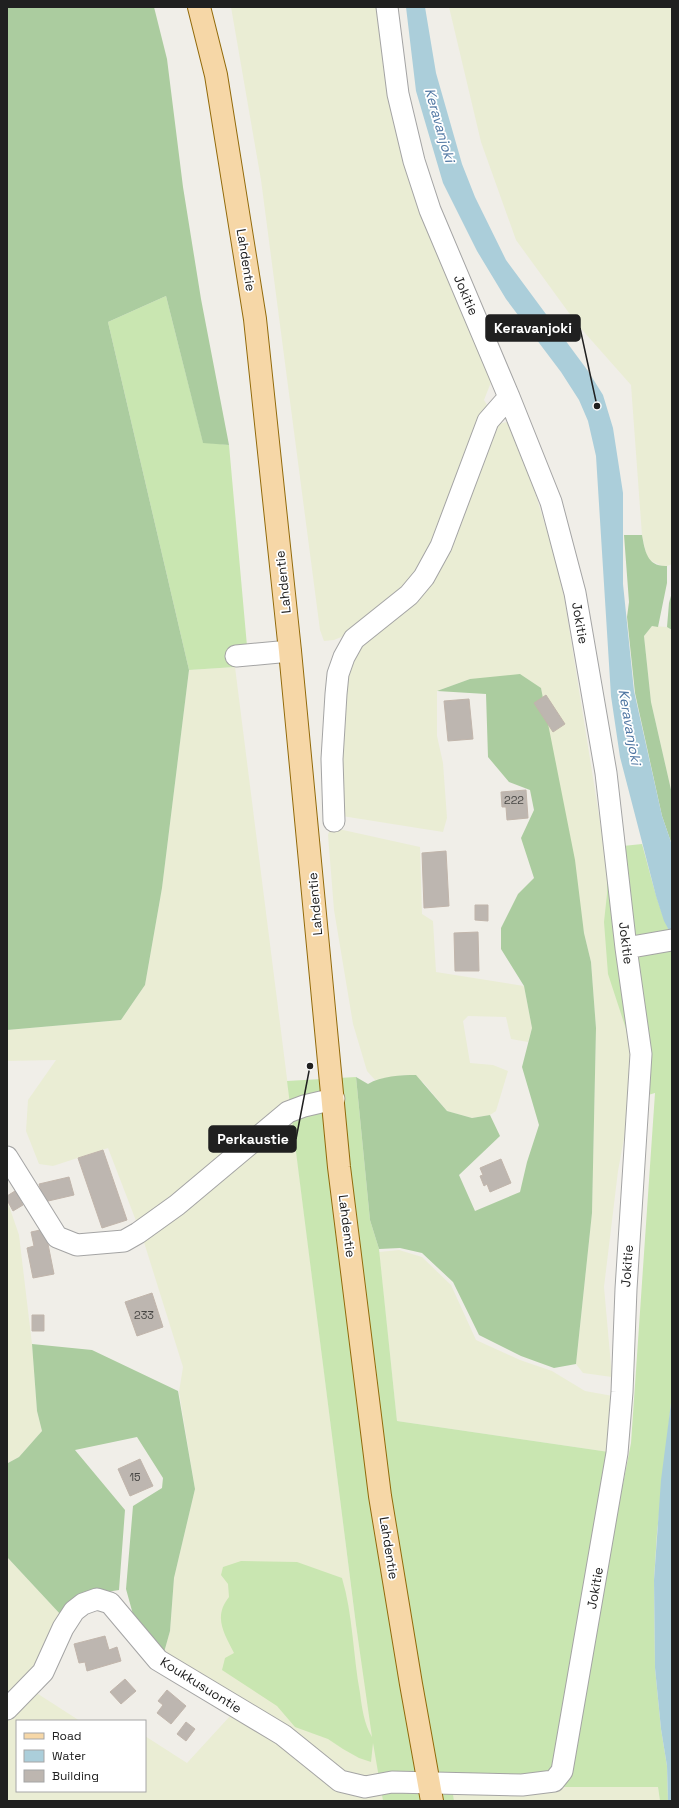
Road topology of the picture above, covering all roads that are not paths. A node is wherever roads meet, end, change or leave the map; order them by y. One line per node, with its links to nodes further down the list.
1 (200, 7): 4 (main road, Lahdentie)
2 (386, 7): 3 (street, Jokitie)
3 (509, 397): 6 (street); 8 (street, Jokitie)
4 (290, 651): 5 (street); 9 (main road, Lahdentie)
5 (236, 656)
6 (334, 821)
7 (672, 940): 8 (street)
8 (626, 948): 12 (street, Jokitie)
9 (334, 1099): 10 (street); 12 (main road, Lahdentie)
10 (7, 1157)
11 (7, 1709): 13 (street, Koukkusuontie)
12 (431, 1792): 13 (street, Koukkusuontie)
13 (366, 1794)

